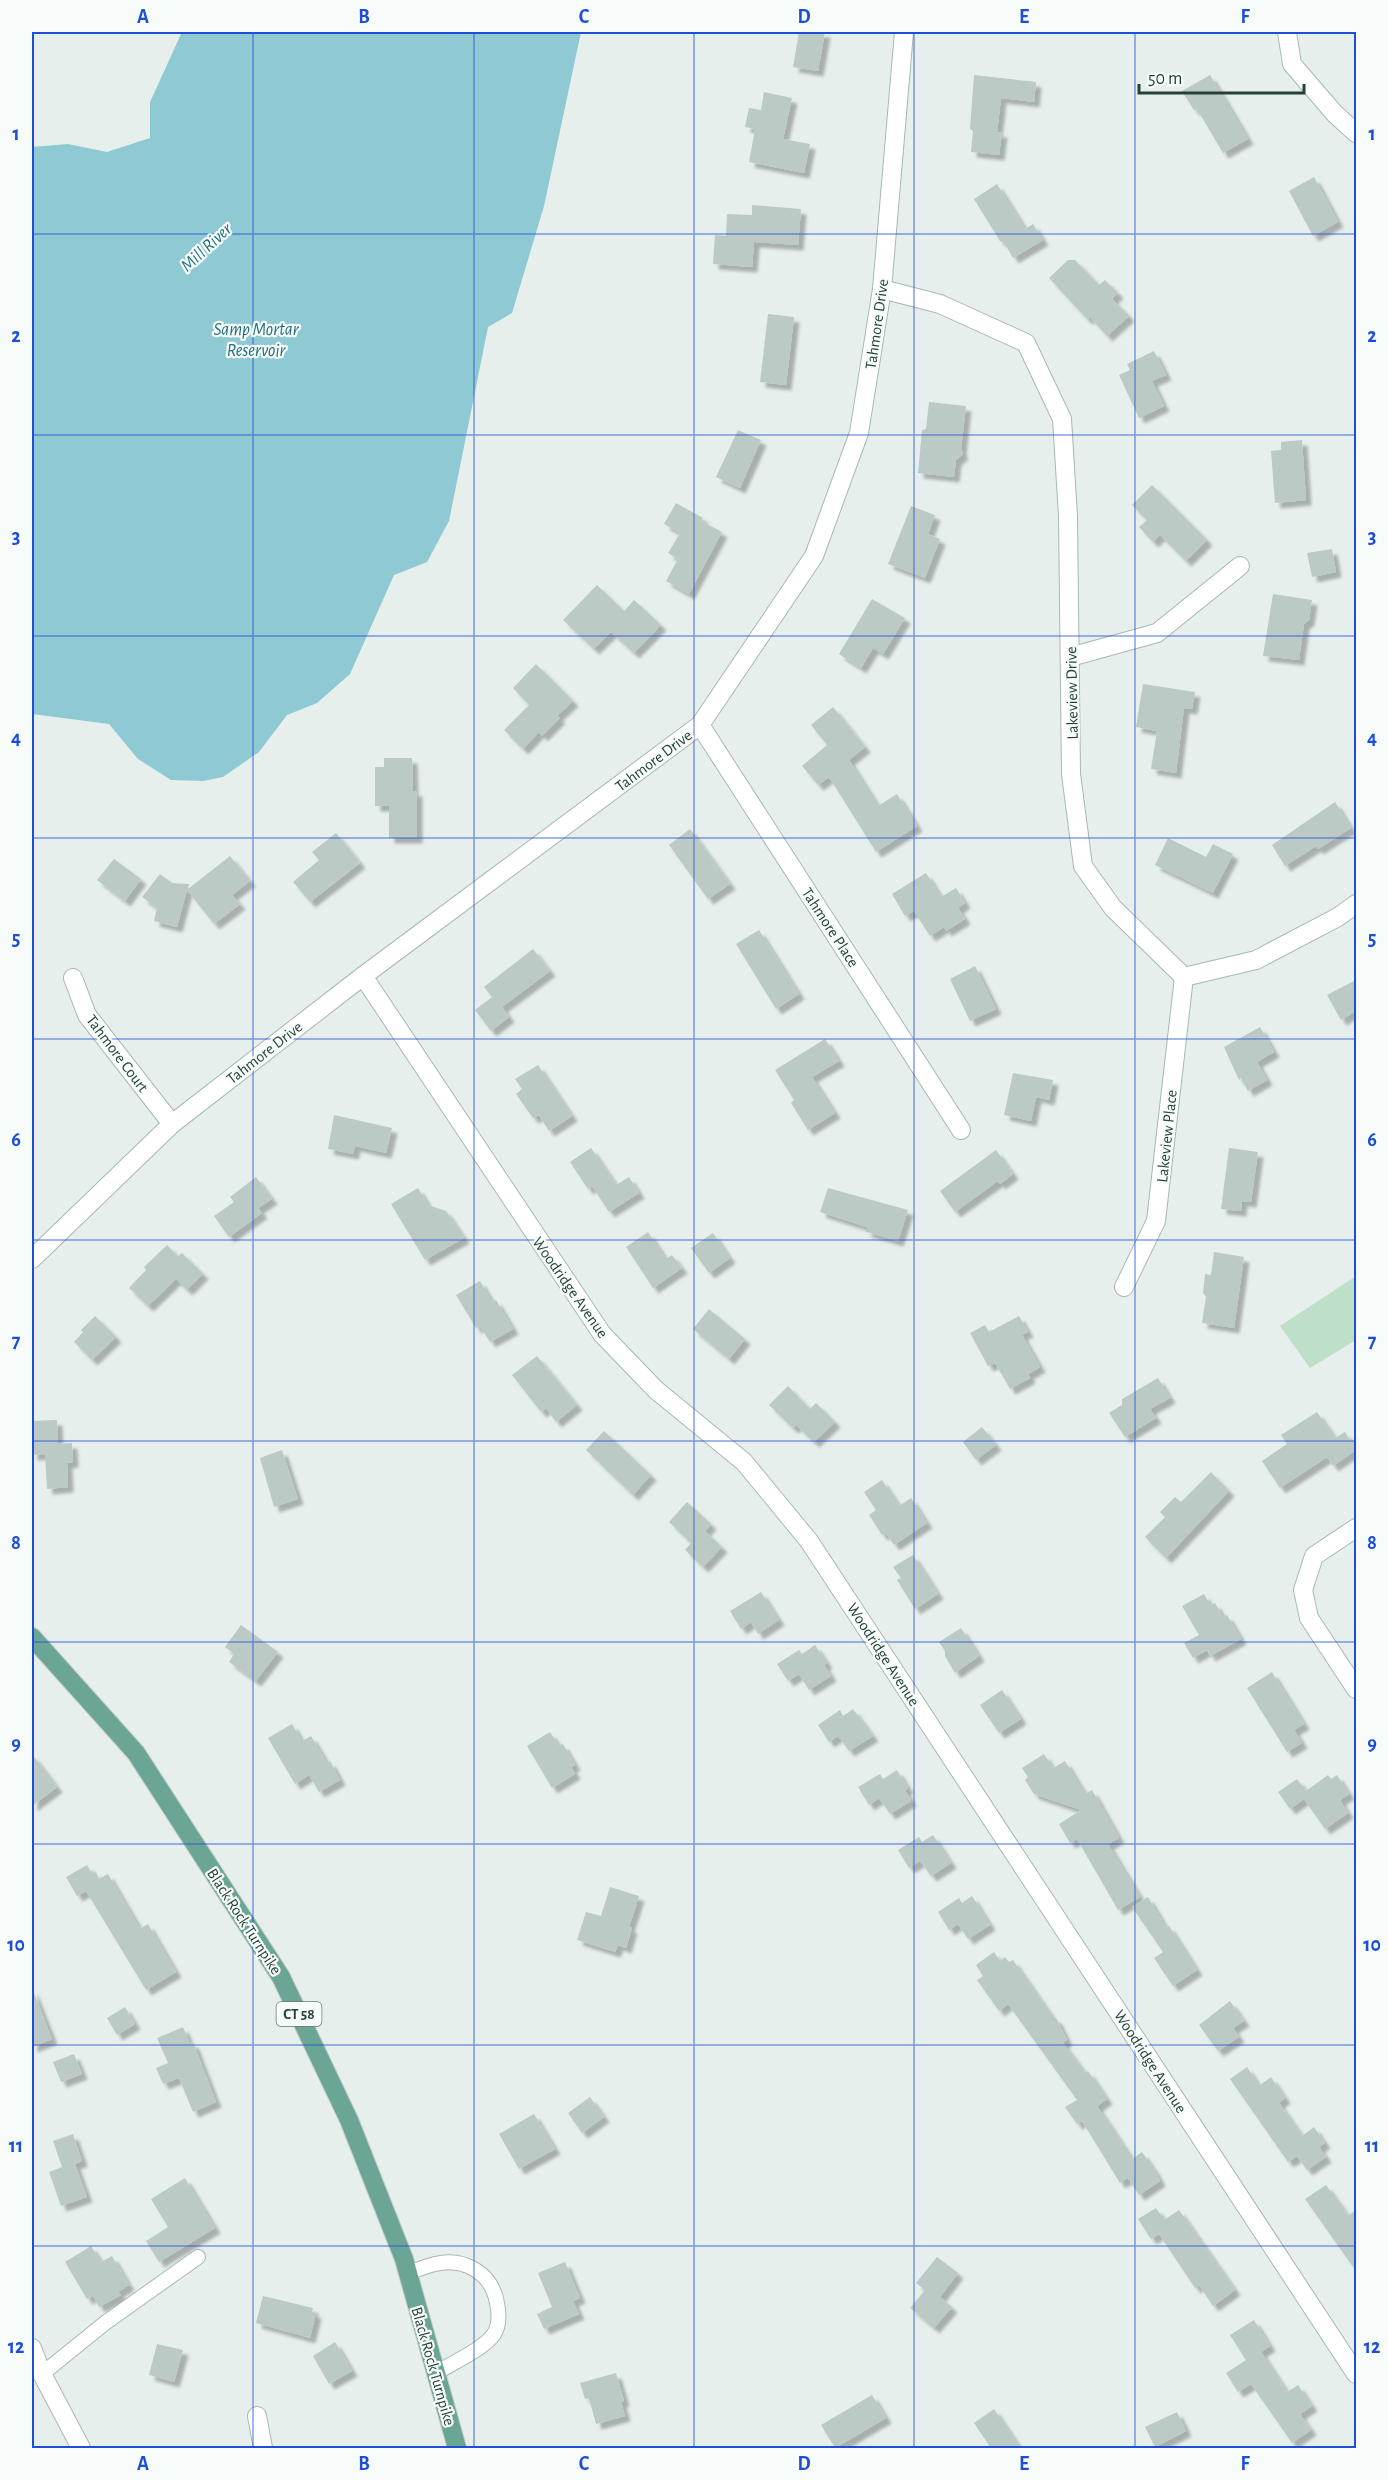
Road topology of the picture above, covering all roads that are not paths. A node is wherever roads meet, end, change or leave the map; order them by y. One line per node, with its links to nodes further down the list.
1 (904, 32): 4 (street, Tahmore Drive)
2 (1287, 32): 3 (street)
3 (1356, 133)
4 (882, 289): 6 (street, Lakeview Drive); 7 (street, Tahmore Drive)
5 (1240, 566): 6 (street)
6 (1070, 657): 10 (street, Lakeview Drive)
7 (700, 725): 9 (street, Tahmore Drive); 13 (street, Tahmore Place)
8 (1356, 904): 10 (street)
9 (363, 976): 12 (street, Tahmore Drive); 24 (street, Woodridge Avenue)
10 (1184, 977): 15 (street, Lakeview Place)
11 (73, 978): 12 (street, Tahmore Court)
12 (172, 1124): 14 (street, Tahmore Drive)
13 (961, 1130)
14 (32, 1259)
15 (1124, 1287)
16 (1356, 1528): 18 (street)
17 (32, 1637): 20 (main road, Black Rock Turnpike / CT 58)
18 (1356, 1689)
19 (198, 2258): 23 (lane)
20 (408, 2273): 22 (main road, Black Rock Turnpike / CT 58); 22 (lane)
21 (32, 2348): 23 (street)
22 (436, 2373): 28 (main road, Black Rock Turnpike / CT 58)
23 (42, 2374): 26 (street)
24 (1356, 2374)
25 (257, 2416): 27 (street)
26 (81, 2448)
27 (263, 2448)
28 (458, 2448)

